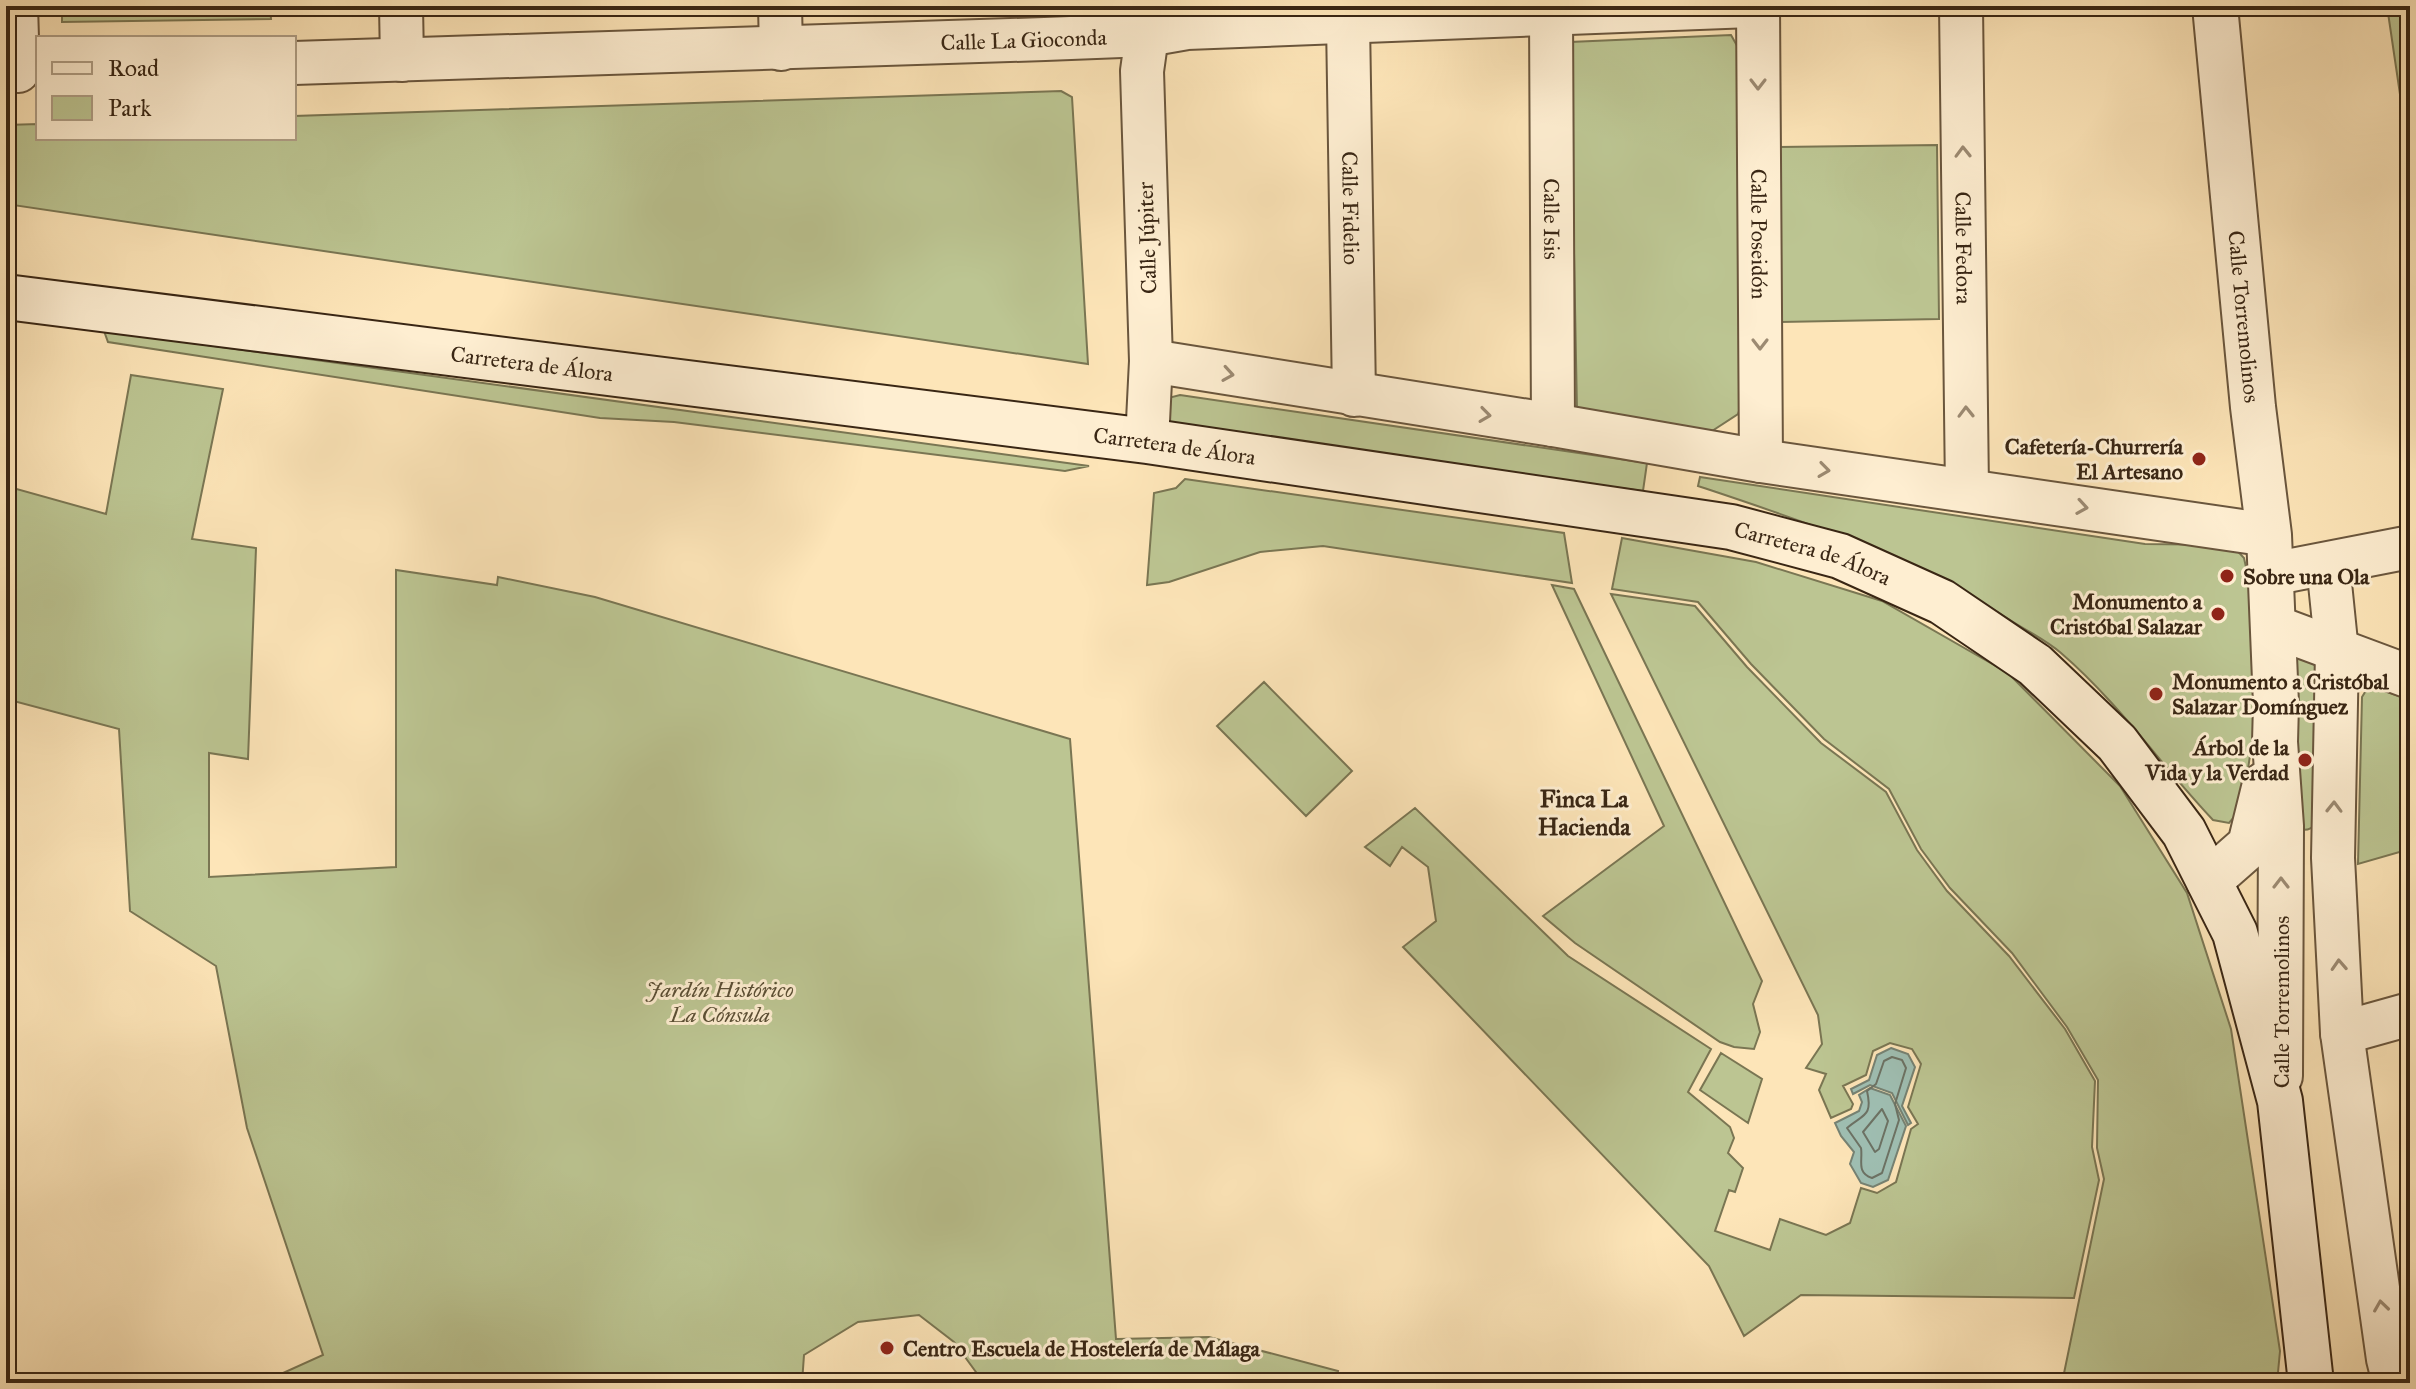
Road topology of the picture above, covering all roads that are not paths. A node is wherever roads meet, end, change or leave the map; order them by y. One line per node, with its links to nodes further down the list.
1 (16, 6): 14 (street)
2 (401, 6): 12 (street)
3 (780, 6): 11 (street)
4 (1751, 6): 8 (street, Calle La Gioconda)
5 (1758, 6): 20 (street, Calle Poseidón, one-way to 20)
6 (1961, 6): 21 (street, Calle Fedora, one-way to 6)
7 (2215, 6): 23 (main road, Calle Torremolinos)
8 (1551, 13): 9 (street, Calle La Gioconda); 18 (street, Calle Isis)
9 (1348, 22): 10 (street, Calle La Gioconda); 17 (street, Calle Fidelio)
10 (1147, 35): 11 (street, Calle La Gioconda); 16 (street, Calle Júpiter)
11 (781, 49): 12 (street, Calle La Gioconda)
12 (402, 60): 13 (street, Calle La Gioconda)
13 (296, 63)
14 (21, 71)
15 (6, 297): 19 (main road, Carretera de Álora)
16 (1151, 361): 17 (street, one-way to 17); 19 (street, Calle Júpiter)
17 (1354, 395): 18 (street, one-way to 18)
18 (1553, 425): 20 (street)
19 (1147, 441): 29 (main road, Carretera de Álora)
20 (1761, 461): 21 (street, one-way to 21)
21 (1967, 490): 23 (street, one-way to 23)
22 (2410, 547): 24 (street)
23 (2270, 555): 24 (street); 25 (main road, Calle Torremolinos)
24 (2328, 564): 26 (street)
25 (2273, 626): 26 (street); 28 (main road, Calle Torremolinos)
26 (2337, 652): 27 (street); 31 (street, one-way to 26)
27 (2410, 677)
28 (2275, 742): 29 (main road); 32 (main road, Calle Torremolinos, one-way to 28)
29 (2209, 881): 32 (main road, Carretera de Álora)
30 (2410, 1014): 31 (street)
31 (2342, 1033): 33 (street, one-way to 31)
32 (2280, 1101): 34 (main road, Calle Torremolinos)
33 (2397, 1365)
34 (2312, 1381)

